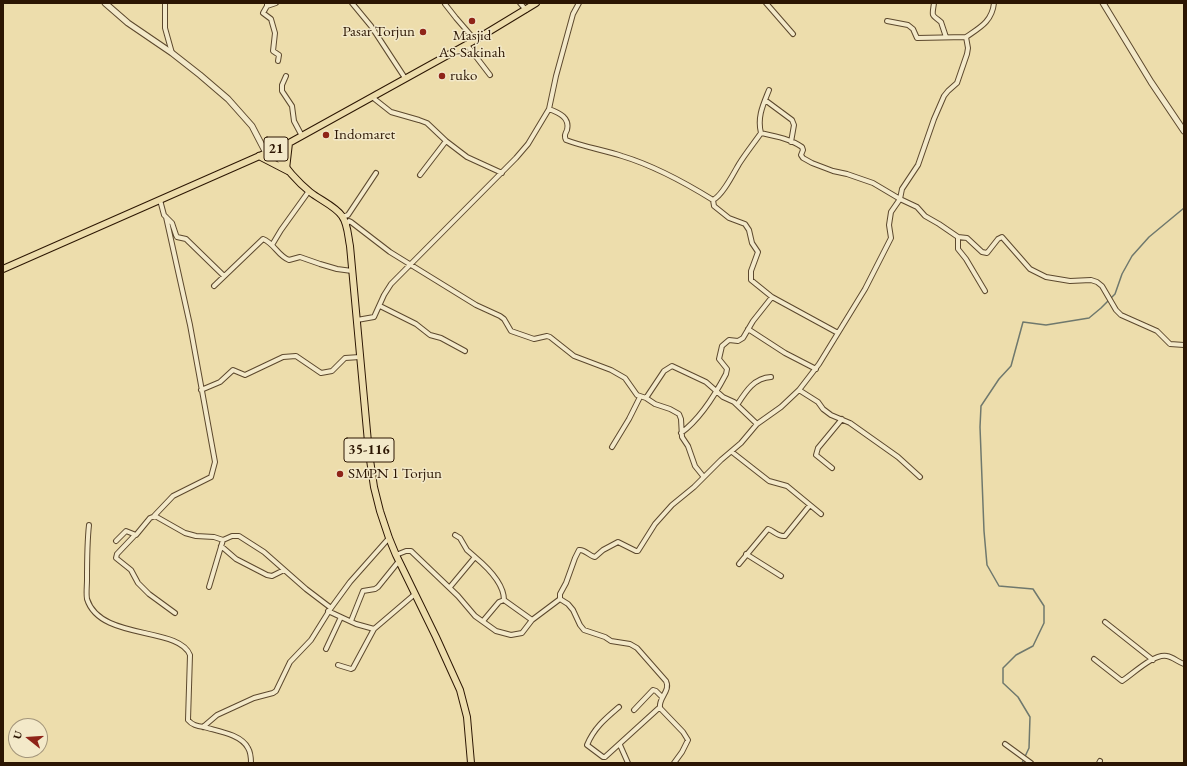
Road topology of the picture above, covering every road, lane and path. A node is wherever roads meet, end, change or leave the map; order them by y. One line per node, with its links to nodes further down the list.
1 (105, 3): 21 (street)
2 (165, 3): 21 (street)
3 (276, 3): 12 (street)
4 (352, 3): 25 (street)
5 (520, 3): 14 (street)
6 (536, 3): 14 (main road, 21)
7 (579, 3): 29 (street)
8 (766, 3): 16 (street)
9 (934, 3): 17 (street)
10 (994, 3): 18 (street)
11 (1103, 3): 30 (street)
12 (267, 4): 22 (street)
13 (445, 4): 19 (street)
14 (526, 10): 19 (main road, 21)
15 (887, 21): 17 (street)
16 (793, 34)
17 (946, 37): 18 (street)
18 (966, 37): 46 (street)
19 (475, 40): 20 (main road, 21)
20 (467, 45): 23 (street); 25 (main road, 21)
21 (172, 53): 37 (street)
22 (278, 61)
23 (490, 75)
24 (286, 76): 32 (street)
25 (405, 78): 27 (main road, 21)
26 (769, 90): 28 (street)
27 (372, 97): 32 (main road, 21); 33 (street)
28 (765, 100): 31 (street); 34 (street)
29 (549, 109): 41 (street); 45 (street)
30 (1184, 130)
31 (762, 133): 34 (street); 45 (street)
32 (302, 136): 35 (main road, 21)
33 (446, 141): 41 (street); 42 (street)
34 (791, 142): 46 (street)
35 (289, 143): 36 (main road, 21); 39 (main road)
36 (273, 150): 37 (main road, 21); 39 (main road, 35-116)
37 (266, 153): 38 (main road, 21)
38 (259, 156): 39 (main road); 44 (main road, 21)
39 (287, 170): 43 (main road, 35-116)
40 (376, 173): 47 (street)
41 (502, 173): 52 (street)
42 (420, 175)
43 (309, 191): 47 (main road, 35-116); 51 (street)
44 (160, 200): 48 (street); 53 (main road, 21)
45 (713, 200): 58 (street)
46 (900, 200): 50 (street); 62 (street)
47 (342, 216): 49 (main road, 35-116)
48 (166, 218): 55 (street); 68 (street)
49 (346, 225): 52 (street); 54 (main road, 35-116)
50 (958, 238): 57 (street); 63 (street)
51 (272, 245): 54 (street); 55 (street)
52 (410, 265): 59 (street); 71 (street)
53 (3, 269)
54 (352, 270): 60 (main road, 35-116)
55 (224, 276): 56 (street)
56 (214, 286)
57 (985, 291)
58 (772, 296): 61 (street); 62 (street)
59 (380, 306): 60 (street); 64 (street)
60 (357, 320): 65 (main road, 35-116)
61 (748, 329): 66 (street); 70 (street)
62 (838, 333): 66 (street)
63 (1184, 345)
64 (465, 351)
65 (360, 357): 68 (street); 88 (main road, 35-116)
66 (816, 369): 69 (street)
67 (771, 377): 73 (street)
68 (202, 390): 84 (street)
69 (799, 390): 74 (street); 75 (street)
70 (716, 391): 72 (street); 73 (street); 76 (street)
71 (640, 397): 72 (street); 77 (street)
72 (646, 398): 76 (street)
73 (737, 405): 75 (street)
74 (842, 419): 79 (street); 81 (street)
75 (757, 424): 78 (street)
76 (681, 433): 80 (street)
77 (612, 447)
78 (732, 452): 80 (street); 82 (street)
79 (832, 468)
80 (703, 476): 101 (street)
81 (920, 477)
82 (810, 505): 83 (street); 92 (street)
83 (821, 514)
84 (154, 516): 86 (street); 89 (street)
85 (88, 525): 120 (street)
86 (134, 535): 90 (street); 104 (street)
87 (455, 535): 93 (street)
88 (389, 538): 94 (main road, 35-116); 103 (street)
89 (223, 540): 91 (street); 96 (street)
90 (116, 542)
91 (221, 546): 96 (street); 98 (street)
92 (746, 554): 95 (street); 97 (street)
93 (475, 557): 99 (street); 102 (street)
94 (397, 558): 99 (street); 100 (main road, 35-116); 107 (street)
95 (739, 564)
96 (284, 570): 103 (street)
97 (781, 576)
98 (209, 587)
99 (450, 587): 108 (street)
100 (415, 594): 110 (street); 125 (main road, 35-116)
101 (560, 599): 106 (street); 116 (street)
102 (504, 600): 106 (street); 108 (street)
103 (329, 609): 105 (street); 120 (street)
104 (175, 613)
105 (341, 617): 107 (street); 111 (street)
106 (532, 620): 108 (street)
107 (351, 621): 110 (street)
108 (483, 621)
109 (1105, 622): 113 (street)
110 (374, 629): 115 (street)
111 (326, 649)
112 (1094, 659): 113 (street)
113 (1153, 660): 114 (street)
114 (1184, 664)
115 (338, 665)
116 (662, 697): 118 (street); 119 (street)
117 (619, 707): 122 (street)
118 (660, 707): 122 (street); 127 (street)
119 (634, 710)
120 (203, 727): 124 (street)
121 (1005, 744): 123 (street)
122 (620, 745): 126 (street)
123 (1029, 762)
124 (251, 763)
125 (471, 763)
126 (628, 763)
127 (674, 763)

